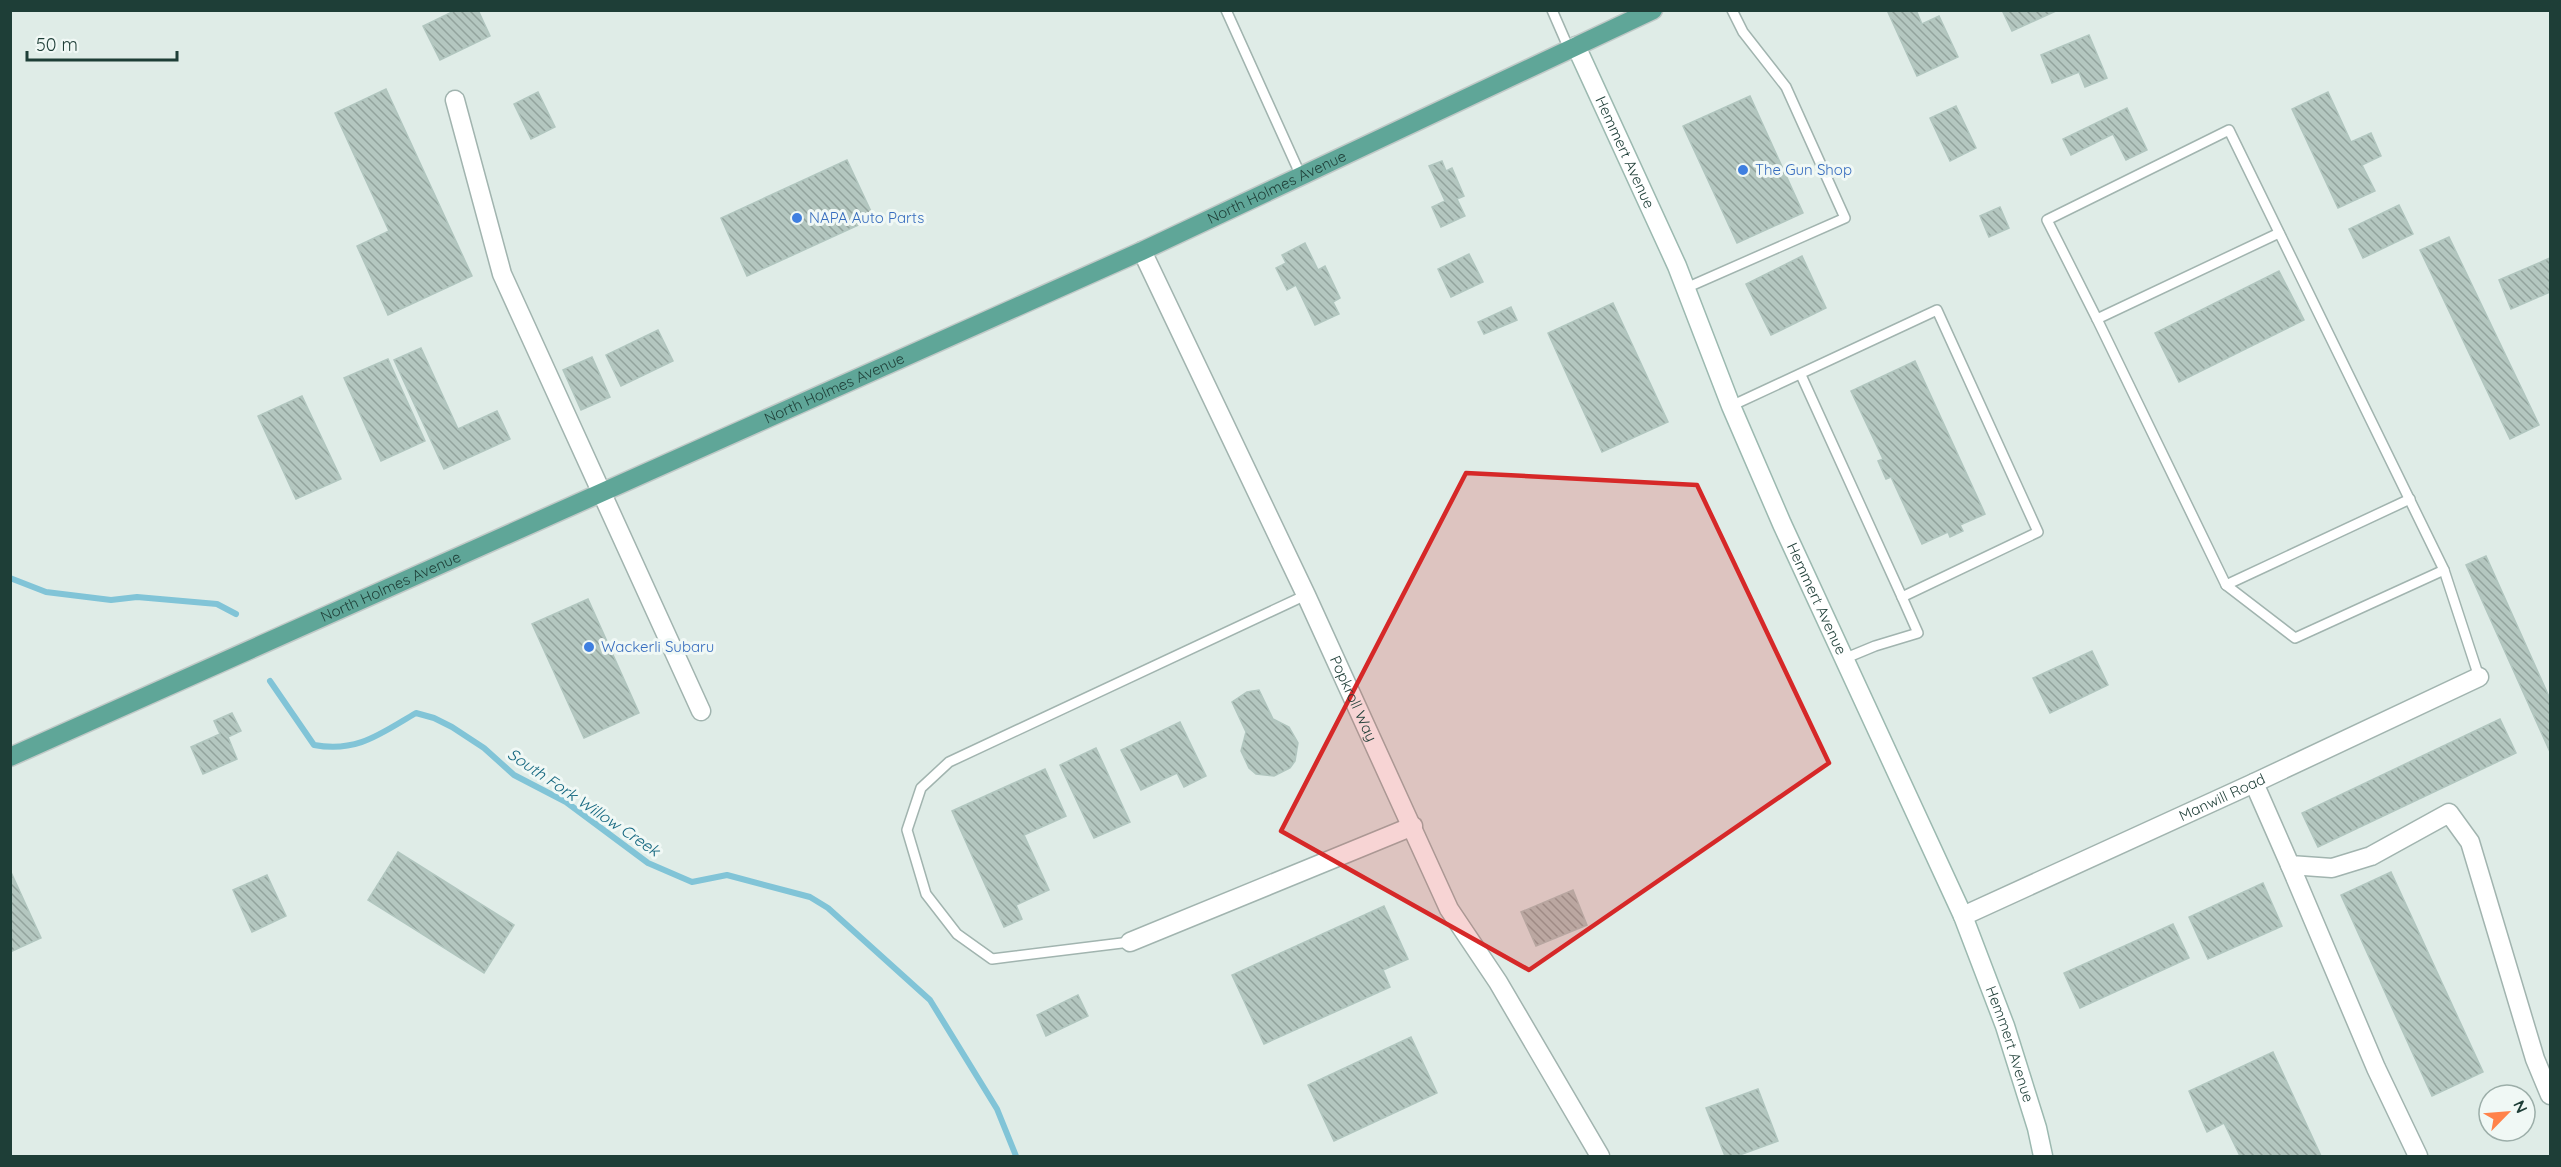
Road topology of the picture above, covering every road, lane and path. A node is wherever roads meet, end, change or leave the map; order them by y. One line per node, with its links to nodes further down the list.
1 (1226, 10): 7 (lane)
2 (1552, 10): 5 (lane)
3 (1653, 10): 5 (main road, North Holmes Avenue)
4 (1732, 10): 10 (lane)
5 (1572, 47): 7 (main road, North Holmes Avenue); 10 (street, Hemmert Avenue)
6 (455, 100): 14 (street)
7 (1301, 176): 9 (main road, North Holmes Avenue)
8 (2279, 233): 11 (lane); 11 (lane); 15 (lane)
9 (1142, 251): 14 (main road, North Holmes Avenue); 18 (street, Popkroll Way)
10 (1686, 288): 13 (street, Hemmert Avenue)
11 (2097, 319): 17 (lane)
12 (1801, 375): 13 (lane); 19 (lane); 19 (lane)
13 (1731, 406): 20 (street, Hemmert Avenue)
14 (602, 493): 22 (street); 23 (main road, North Holmes Avenue)
15 (2410, 499): 16 (lane); 17 (lane)
16 (2444, 570): 17 (lane); 21 (lane)
17 (2226, 585)
18 (1306, 595): 25 (street, Popkroll Way); 28 (lane)
19 (1902, 597): 20 (lane)
20 (1846, 658): 27 (street, Hemmert Avenue)
21 (2479, 677): 24 (street, Manwill Road)
22 (700, 711)
23 (10, 757)
24 (2254, 783): 26 (street); 27 (street, Manwill Road)
25 (1413, 826): 28 (street); 30 (street, Popkroll Way)
26 (2290, 865): 29 (street); 32 (street)
27 (1963, 916): 31 (street, Hemmert Avenue)
28 (1130, 942)
29 (2550, 1095)
30 (1600, 1156)
31 (2043, 1156)
32 (2418, 1156)

